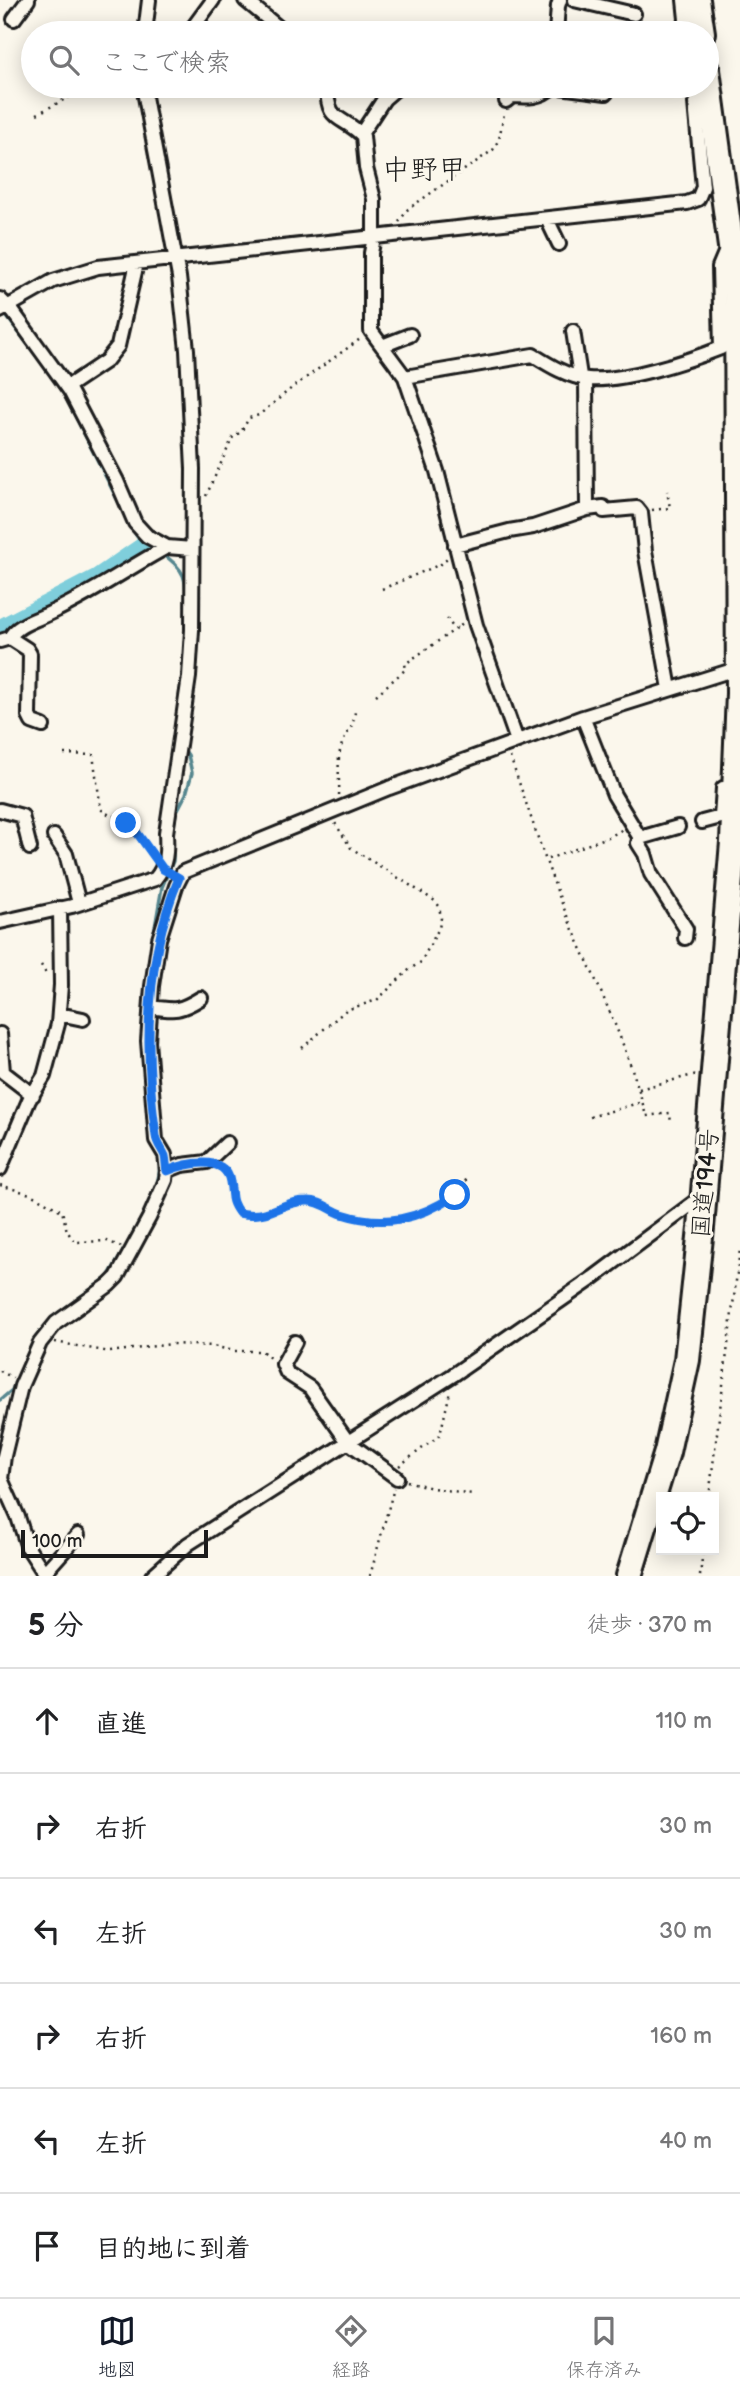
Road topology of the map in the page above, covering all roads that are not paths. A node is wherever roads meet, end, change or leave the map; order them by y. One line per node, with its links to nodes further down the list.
1 (28, 0): 10 (street)
2 (148, 0): 11 (street)
3 (213, 0): 12 (street)
4 (245, 0): 13 (street)
5 (560, 0): 14 (street)
6 (574, 0): 9 (street)
7 (684, 0): 15 (street)
8 (697, 0): 16 (highway)
9 (634, 14)
10 (14, 19)
11 (146, 21)
12 (198, 21)
13 (270, 21)
14 (557, 21)
15 (686, 21)
16 (700, 21)
17 (145, 98): 29 (street)
18 (327, 98): 24 (street)
19 (385, 98): 24 (street)
20 (510, 98): 23 (street)
21 (698, 98): 25 (street)
22 (710, 98): 27 (highway, 国道194号)
23 (506, 101)
24 (361, 134): 26 (street)
25 (547, 219): 26 (street); 28 (street)
26 (374, 237): 29 (street); 34 (street)
27 (730, 242): 36 (street); 43 (highway, 国道194号)
28 (559, 244)
29 (176, 259): 30 (street); 41 (street)
30 (137, 263): 31 (street); 37 (street)
31 (2, 305): 37 (street)
32 (573, 331): 36 (street)
33 (410, 335): 34 (street)
34 (382, 346): 35 (street)
35 (405, 377): 36 (street); 39 (street)
36 (583, 377): 38 (street)
37 (67, 387): 40 (street)
38 (587, 509): 39 (street); 44 (street)
39 (456, 545): 47 (street)
40 (167, 547): 41 (street); 42 (street)
41 (192, 549): 55 (street)
42 (5, 640): 46 (street)
43 (739, 668): 44 (street); 48 (highway, 国道194号)
44 (670, 689): 45 (street)
45 (583, 717): 47 (street); 53 (street)
46 (43, 726)
47 (511, 743): 56 (street)
48 (735, 775): 50 (street); 72 (highway, 国道194号)
49 (0, 810): 54 (street)
50 (702, 822)
51 (677, 827): 53 (street)
52 (54, 836): 57 (street)
53 (640, 838): 60 (street)
54 (30, 848)
55 (164, 870): 56 (street); 57 (street)
56 (178, 877): 62 (street)
57 (79, 904): 58 (street)
58 (61, 908): 59 (street); 63 (street)
59 (0, 922)
60 (685, 937)
61 (201, 998): 62 (street)
62 (151, 1007): 71 (street)
63 (59, 1014): 64 (street); 66 (street)
64 (83, 1019)
65 (0, 1034): 66 (street)
66 (33, 1095): 68 (street)
67 (0, 1132): 68 (street)
68 (13, 1138): 70 (street)
69 (228, 1143): 71 (street)
70 (0, 1169)
71 (167, 1171): 76 (street)
72 (704, 1195): 74 (street); 80 (highway, 国道194号)
73 (295, 1342): 74 (street)
74 (348, 1443): 75 (street); 79 (street)
75 (393, 1476)
76 (1, 1484): 78 (street)
77 (78, 1535): 78 (street)
78 (45, 1574)
79 (152, 1576)
80 (629, 1576)

